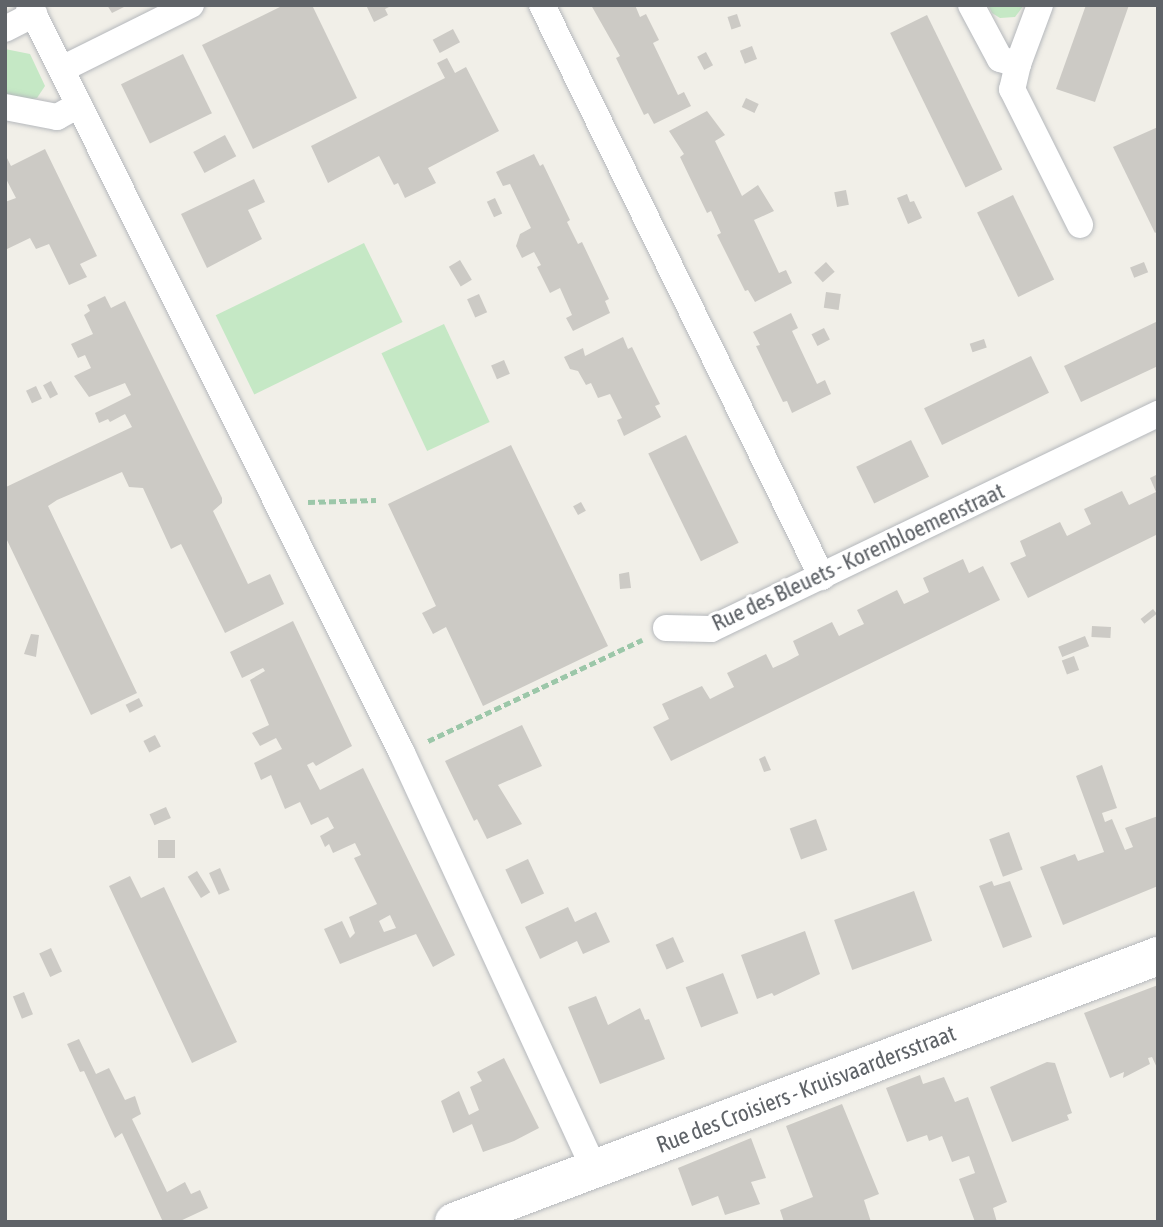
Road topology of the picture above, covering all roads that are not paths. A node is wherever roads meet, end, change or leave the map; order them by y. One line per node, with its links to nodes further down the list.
1 (191, 5): 8 (street)
2 (542, 5): 13 (street)
3 (971, 5): 7 (street)
4 (1040, 5): 7 (street)
5 (31, 10): 6 (street); 8 (street)
6 (5, 29)
7 (1018, 64): 11 (street)
8 (62, 69): 9 (street)
9 (79, 106): 10 (street); 16 (street)
10 (5, 107)
11 (1080, 225)
12 (1158, 414): 13 (street, Rue des Bleuets - Korenbloemenstraat)
13 (822, 577): 14 (street, Rue des Bleuets - Korenbloemenstraat)
14 (666, 628)
15 (1158, 956): 16 (street, Rue des Croisiers - Kruisvaardersstraat)
16 (594, 1169): 17 (street, Rue des Croisiers - Kruisvaardersstraat)
17 (454, 1222)

